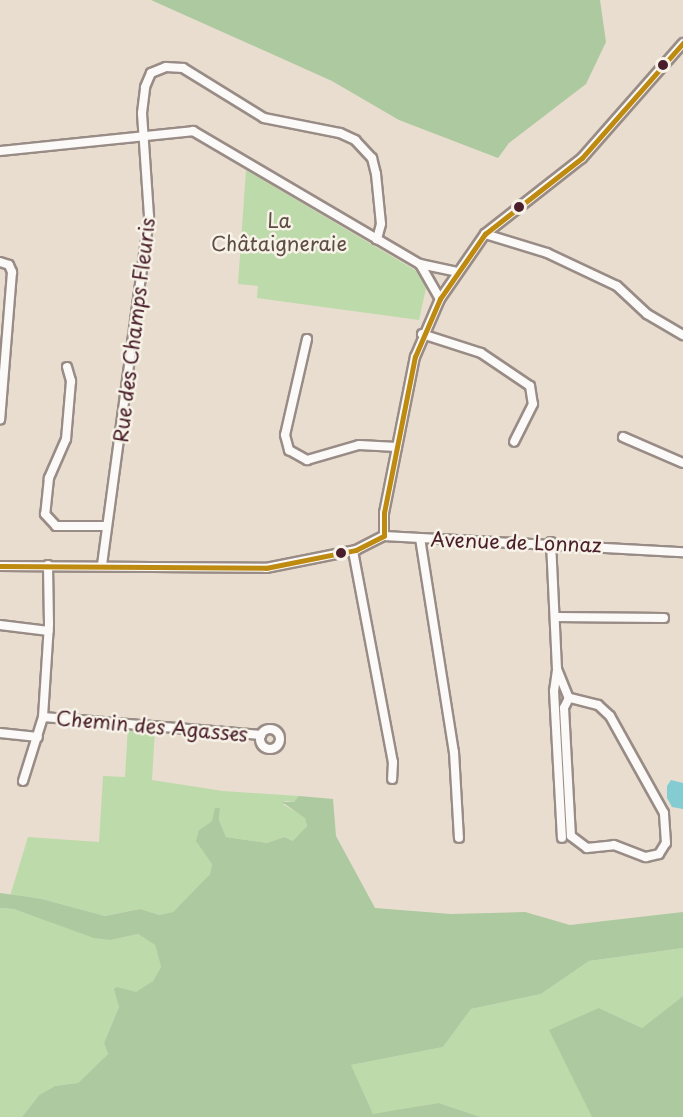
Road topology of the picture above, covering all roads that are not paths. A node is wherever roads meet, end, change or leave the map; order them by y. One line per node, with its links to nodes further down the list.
1 (683, 44): 4 (street)
2 (143, 134): 3 (street); 5 (street); 5 (street, Rue des Champs Fleuris); 19 (street, Rue des Champs Fleuris)
3 (0, 151)
4 (485, 234): 8 (street); 11 (street)
5 (377, 239): 7 (street)
6 (0, 262): 14 (street)
7 (420, 264): 8 (street); 9 (street)
8 (458, 272): 9 (street)
9 (440, 298): 10 (street)
10 (423, 333): 16 (street); 17 (street)
11 (683, 334)
12 (307, 339): 17 (street)
13 (67, 367): 19 (street)
14 (0, 420)
15 (623, 437): 18 (street)
16 (514, 442)
17 (397, 447): 20 (street)
18 (683, 463)
19 (107, 526): 25 (street, Rue des Champs Fleuris)
20 (384, 536): 21 (street, Avenue de Lonnaz); 23 (street, Avenue de Lonnaz)
21 (420, 538): 22 (street, Avenue de Lonnaz); 40 (street)
22 (551, 542): 24 (street, Avenue de Lonnaz); 28 (street)
23 (353, 551): 25 (street, Avenue de Lonnaz); 38 (street)
24 (683, 552)
25 (102, 565): 27 (street, Avenue de Lonnaz)
26 (0, 566): 27 (street, Avenue de Lonnaz)
27 (48, 566): 31 (street, Chemin des Agasses)
28 (555, 617): 29 (street); 32 (street)
29 (664, 618)
30 (0, 625): 31 (street)
31 (49, 631): 34 (street, Chemin des Agasses)
32 (557, 669): 33 (street); 41 (street)
33 (569, 698): 33 (street)
34 (43, 717): 36 (street, Chemin des Agasses); 37 (street, Chemin des Agasses)
35 (0, 733): 37 (street, Chemin des Agasses)
36 (261, 735)
37 (38, 737): 39 (street, Chemin des Agasses)
38 (392, 779)
39 (23, 781)
40 (459, 838)
41 (561, 838)

